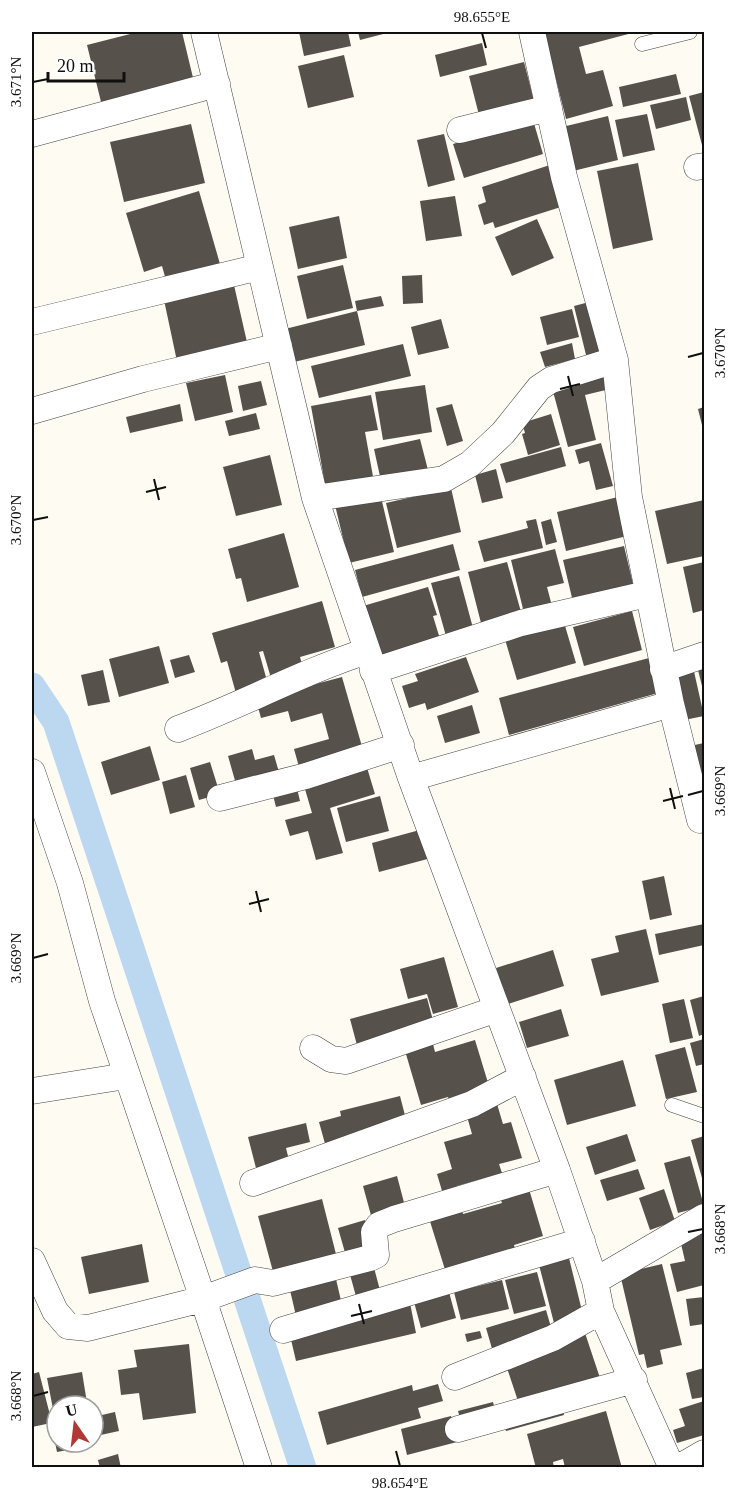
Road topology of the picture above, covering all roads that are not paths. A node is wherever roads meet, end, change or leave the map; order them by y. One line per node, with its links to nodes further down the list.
1 (204, 32): 5 (street)
2 (532, 32): 6 (street)
3 (690, 32): 4 (lane)
4 (642, 44)
5 (217, 84): 8 (street); 9 (street)
6 (549, 108): 7 (street); 12 (street)
7 (460, 130)
8 (32, 134)
9 (260, 267): 10 (street); 11 (street)
10 (32, 322)
11 (279, 346): 13 (street); 14 (street)
12 (615, 360): 14 (street); 15 (street)
13 (32, 411)
14 (315, 498): 17 (street)
15 (647, 594): 17 (street); 18 (street)
16 (705, 655): 18 (street)
17 (370, 661): 20 (street); 21 (street)
18 (663, 669): 19 (street)
19 (671, 704): 23 (street); 24 (street)
20 (178, 729)
21 (401, 745): 23 (street); 25 (street)
22 (32, 772): 29 (street)
23 (411, 778): 27 (street)
24 (698, 785): 26 (street)
25 (220, 798)
26 (700, 820)
27 (497, 1009): 28 (street); 30 (street)
28 (313, 1048)
29 (126, 1076): 31 (street); 40 (street)
30 (523, 1077): 34 (street); 35 (street)
31 (32, 1091)
32 (672, 1105): 33 (lane)
33 (705, 1116)
34 (557, 1170): 37 (street); 40 (street)
35 (253, 1183)
36 (705, 1217): 39 (street)
37 (582, 1241): 39 (street); 42 (street)
38 (32, 1261): 40 (street)
39 (595, 1281): 41 (street)
40 (208, 1297): 47 (street)
41 (601, 1311): 43 (street); 44 (street)
42 (283, 1330)
43 (455, 1377)
44 (634, 1380): 45 (street); 48 (street)
45 (458, 1429)
46 (705, 1453): 49 (street)
47 (259, 1467)
48 (672, 1467)
49 (678, 1467)

